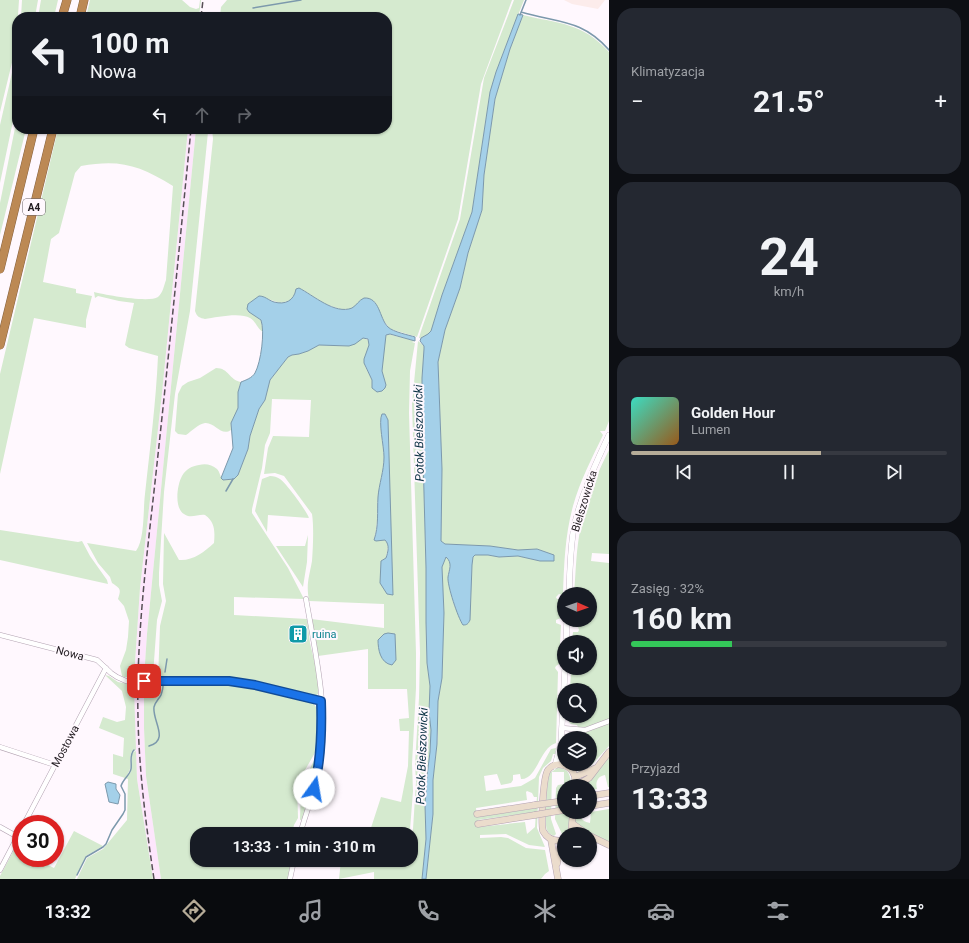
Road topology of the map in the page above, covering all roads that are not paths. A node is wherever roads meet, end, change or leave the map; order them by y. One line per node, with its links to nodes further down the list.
1 (67, 0): 3 (highway)
2 (84, 0): 4 (highway)
3 (63, 12)
4 (81, 12)
5 (33, 134): 7 (highway, A4)
6 (52, 134): 8 (highway, A4)
7 (0, 269)
8 (0, 345)
9 (609, 435): 10 (street, Bielszowicka)
10 (569, 587)
11 (306, 599): 17 (street)
12 (0, 635): 13 (street, Nowa)
13 (106, 668): 15 (street, Nowa); 24 (street, Mostowa)
14 (565, 675): 19 (street)
15 (135, 681)
16 (144, 681): 17 (street)
17 (321, 701): 44 (street)
18 (609, 721): 19 (street)
19 (562, 728): 20 (street)
20 (562, 731)
21 (0, 747): 24 (street)
22 (609, 752): 26 (main road)
23 (557, 758): 25 (street)
24 (54, 765): 39 (street, Mostowa)
25 (555, 766): 49 (main road)
26 (597, 767)
27 (571, 771): 30 (main road)
28 (589, 771): 30 (main road)
29 (594, 771): 31 (main road)
30 (575, 777)
31 (587, 779)
32 (609, 793): 33 (main road)
33 (597, 795)
34 (557, 802): 38 (main road, bridge)
35 (609, 803): 36 (main road)
36 (597, 805)
37 (557, 811): 41 (main road, bridge)
38 (477, 814)
39 (29, 815)
40 (573, 819): 42 (main road)
41 (478, 824)
42 (573, 824): 45 (main road); 46 (main road)
43 (0, 827): 47 (street)
44 (302, 827)
45 (573, 827)
46 (577, 827)
47 (12, 834)
48 (597, 839): 51 (main road)
49 (551, 840): 50 (main road); 55 (main road)
50 (557, 840)
51 (609, 845)
52 (12, 848): 56 (street)
53 (557, 863): 55 (main road)
54 (293, 867): 57 (street)
55 (556, 867): 58 (main road)
56 (0, 870)
57 (290, 879)
58 (558, 879)

